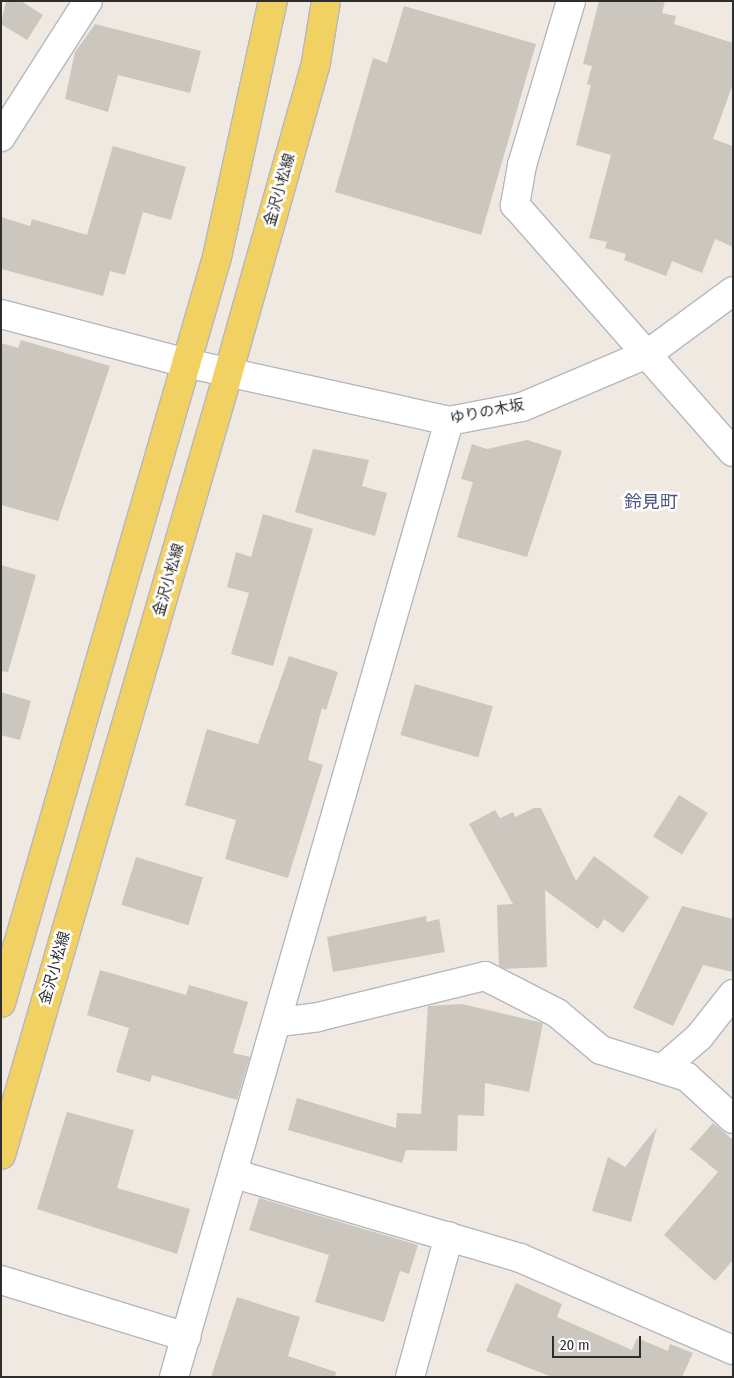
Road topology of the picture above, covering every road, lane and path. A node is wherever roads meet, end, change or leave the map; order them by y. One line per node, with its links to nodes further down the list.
1 (88, 1): 5 (street)
2 (273, 1): 9 (main road)
3 (326, 1): 10 (main road, 金沢小松線)
4 (571, 1): 8 (street)
5 (1, 137)
6 (733, 291): 8 (street, ゆりの木坂)
7 (1, 314): 9 (street, ゆりの木坂)
8 (650, 354): 11 (street, ゆりの木坂); 12 (street)
9 (186, 364): 10 (street, ゆりの木坂); 14 (main road)
10 (228, 374): 11 (street, ゆりの木坂); 18 (main road, 金沢小松線)
11 (448, 421): 15 (street)
12 (733, 452)
13 (733, 994): 16 (street)
14 (1, 1003)
15 (279, 1022): 16 (street); 19 (street)
16 (663, 1068): 17 (street)
17 (733, 1119)
18 (1, 1155)
19 (235, 1174): 20 (street); 22 (street)
20 (450, 1236): 23 (street); 25 (street)
21 (1, 1280): 22 (street)
22 (186, 1337): 24 (street)
23 (733, 1350)
24 (174, 1377)
25 (410, 1377)

